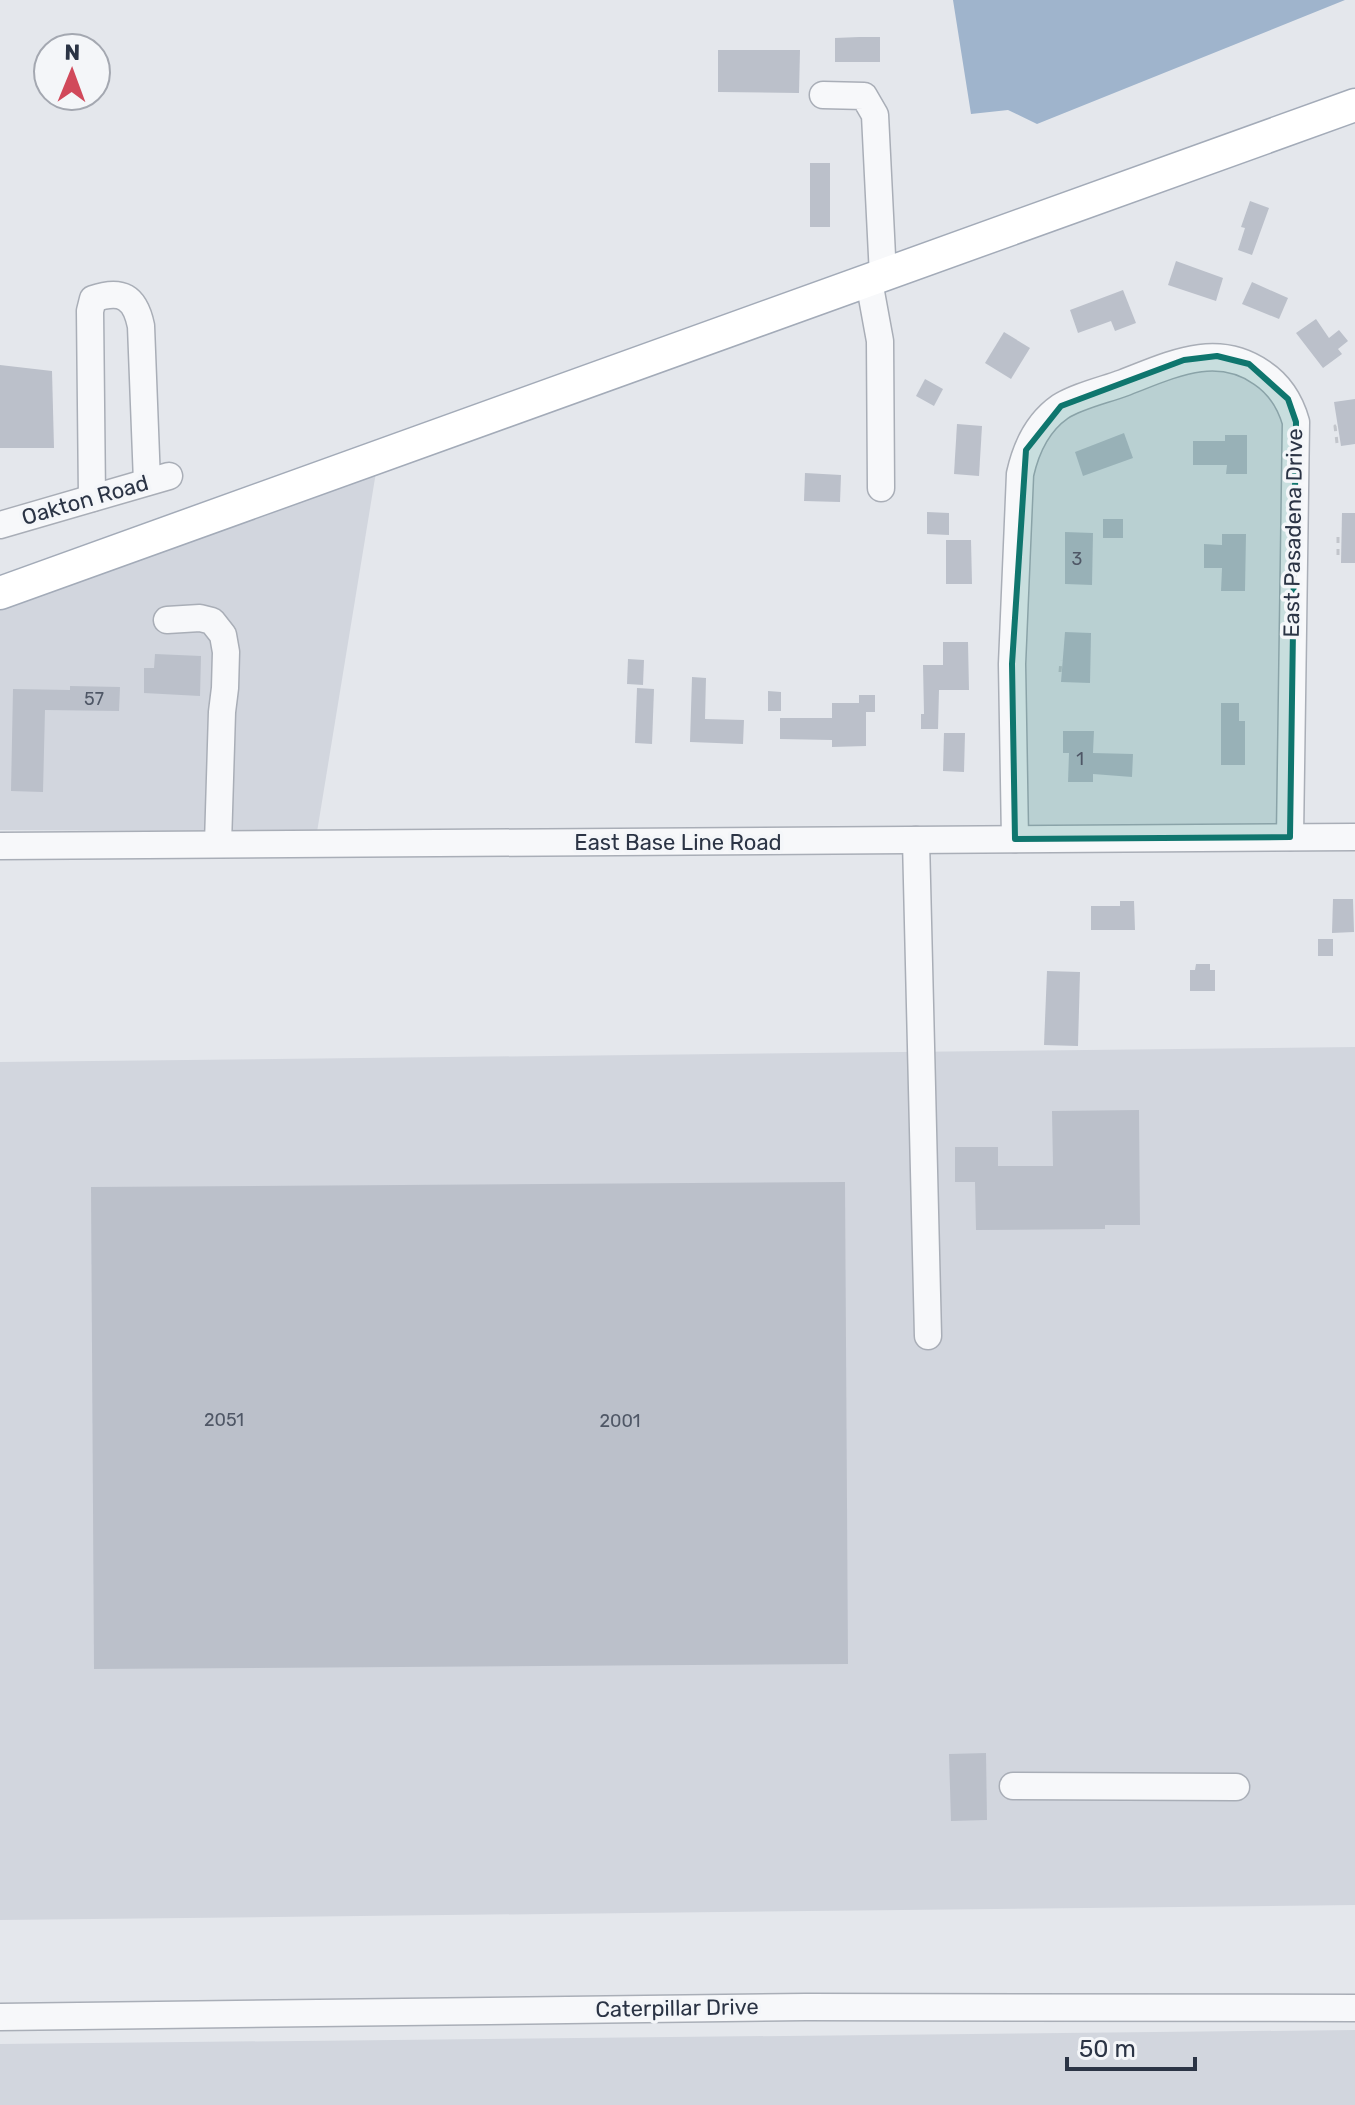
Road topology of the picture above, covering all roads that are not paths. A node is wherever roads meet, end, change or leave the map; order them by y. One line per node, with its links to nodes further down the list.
1 (823, 95): 3 (street)
2 (1355, 105): 3 (main road)
3 (876, 278): 4 (street); 7 (main road)
4 (881, 488)
5 (92, 498): 5 (street, Oakton Road); 6 (street, Oakton Road)
6 (0, 525)
7 (0, 593)
8 (167, 620): 13 (street)
9 (1290, 837): 10 (street, East Base Line Road); 11 (street, East Base Line Road); 11 (street, East Pasadena Drive)
10 (1355, 837)
11 (1015, 839): 12 (street, East Base Line Road)
12 (916, 840): 13 (street, East Base Line Road); 15 (street)
13 (218, 844): 14 (street, East Base Line Road)
14 (0, 846)
15 (928, 1336)
16 (1013, 1786): 17 (street)
17 (1236, 1787)
18 (1355, 2008): 19 (street, Caterpillar Drive)
19 (0, 2017)

